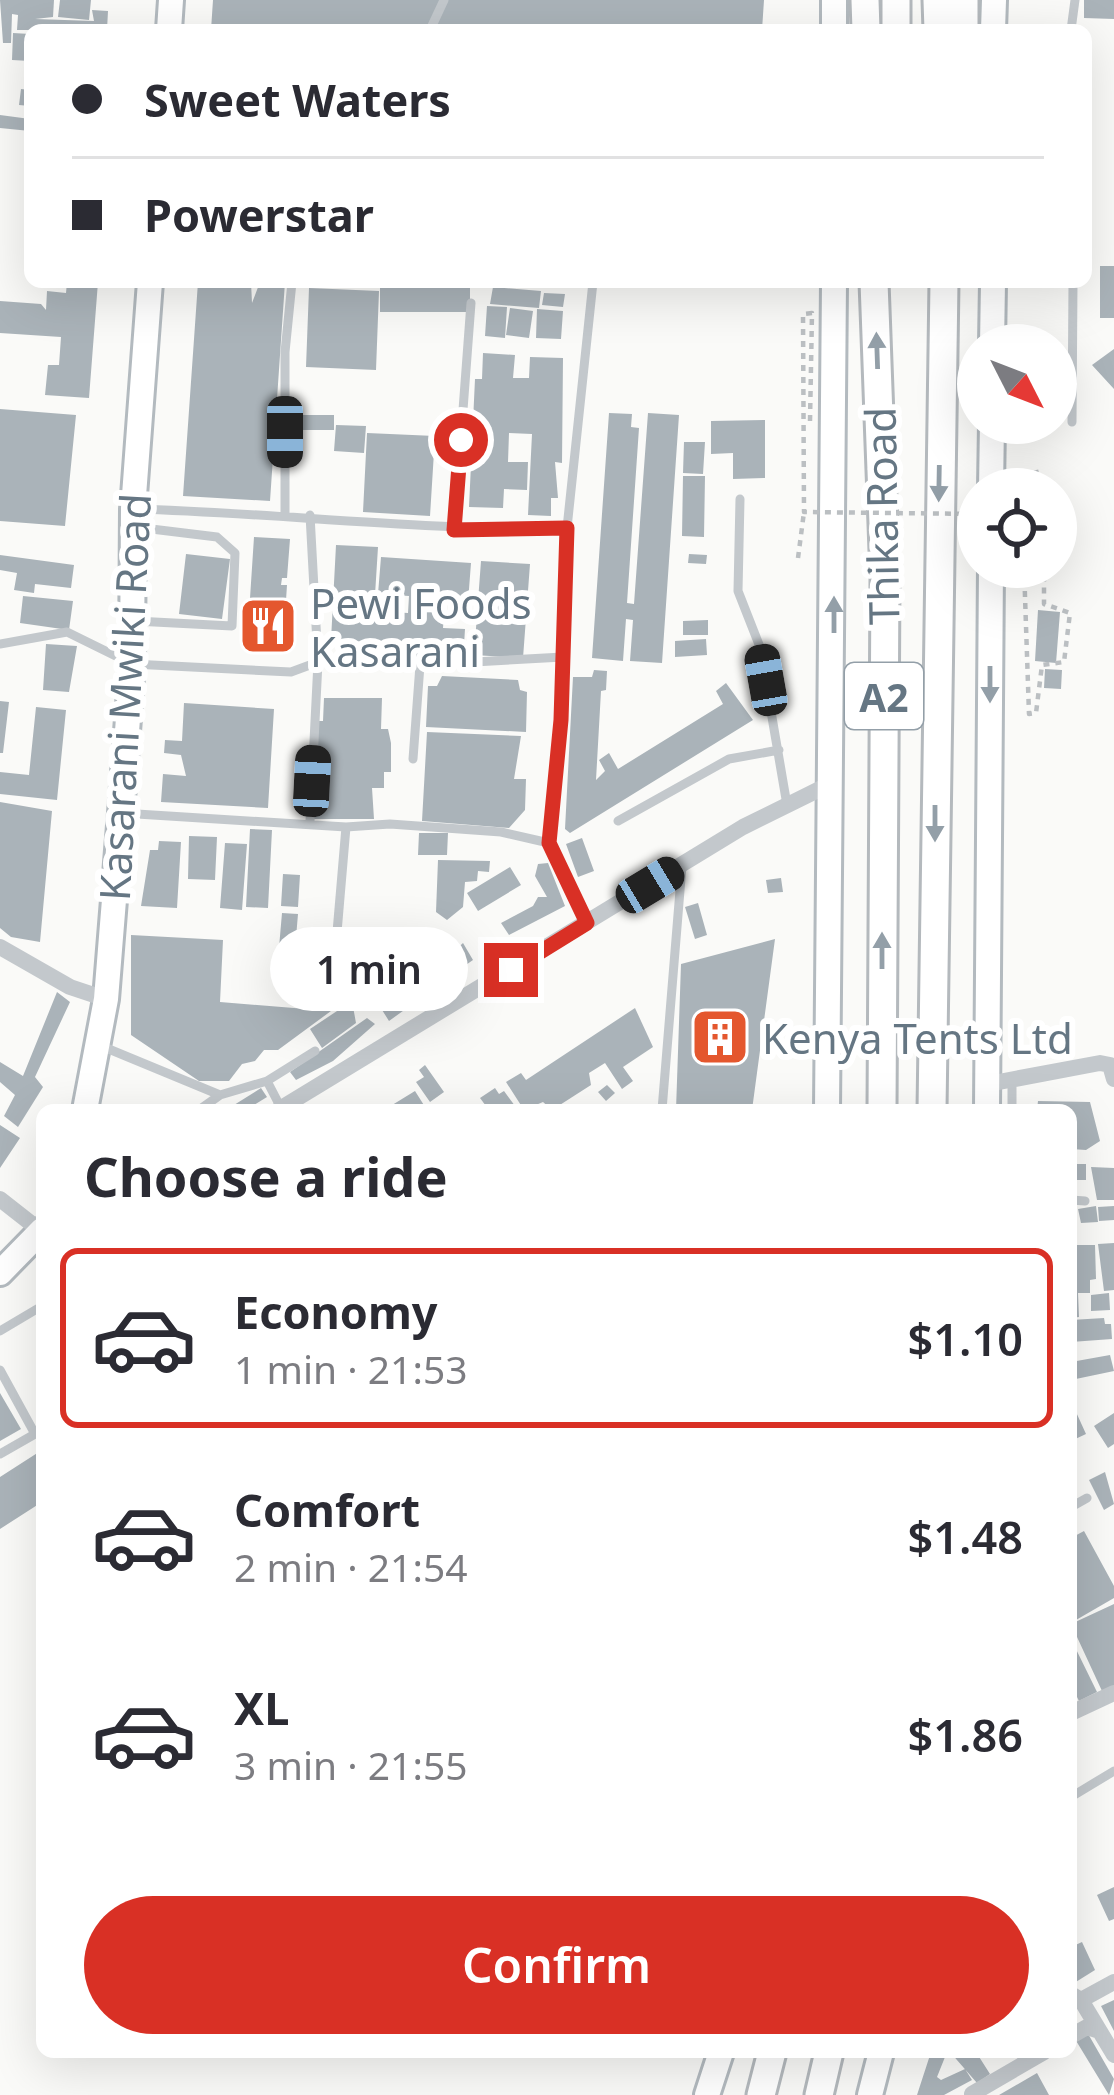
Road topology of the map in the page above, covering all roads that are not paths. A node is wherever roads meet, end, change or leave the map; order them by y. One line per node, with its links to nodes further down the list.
1 (150, 288): 15 (main road, Kasarani Mwiki Road)
2 (291, 288): 13 (lane)
3 (592, 288): 16 (lane)
4 (834, 288): 27 (main road, Thika Road, one-way to 4)
5 (874, 288): 51 (highway, Thika Road / A2, one-way to 5)
6 (944, 288): 52 (highway, Thika Road / A2, one-way to 52)
7 (993, 288): 10 (main road)
8 (1073, 288): 11 (lane)
9 (471, 303): 17 (lane)
10 (992, 324)
11 (1073, 324)
12 (740, 500): 25 (lane)
13 (285, 513): 14 (lane); 15 (lane)
14 (310, 515): 17 (lane); 22 (lane)
15 (134, 518): 19 (main road, Kasarani Mwiki Road); 19 (lane)
16 (567, 528): 17 (lane); 21 (lane)
17 (454, 530)
18 (991, 588): 43 (main road, one-way to 43)
19 (132, 621): 23 (main road, Kasarani Mwiki Road)
20 (0, 644): 23 (lane)
21 (563, 657): 24 (lane); 33 (lane)
22 (318, 662): 23 (lane); 24 (lane); 30 (lane)
23 (133, 664): 29 (main road, Kasarani Mwiki Road)
24 (420, 664): 26 (lane)
25 (779, 750): 28 (lane); 31 (lane)
26 (413, 759)
27 (832, 783): 28 (street); 50 (main road, Thika Road)
28 (787, 805): 34 (street)
29 (121, 813): 30 (lane); 38 (main road, Kasarani Mwiki Road)
30 (310, 821): 32 (lane)
31 (618, 821)
32 (346, 827): 33 (lane); 36 (lane)
33 (549, 843): 35 (lane)
34 (682, 866): 35 (street); 49 (lane)
35 (587, 923): 48 (street)
36 (336, 944)
37 (0, 947): 38 (street)
38 (106, 999): 39 (main road, Kasarani Mwiki Road)
39 (99, 1046): 44 (lane); 45 (main road, Kasarani Mwiki Road)
40 (315, 1051): 42 (lane)
41 (1112, 1070): 43 (street)
42 (267, 1081): 44 (lane); 47 (lane)
43 (1000, 1082): 53 (main road); 54 (lane)
44 (220, 1095): 46 (lane)
45 (86, 1104)
46 (207, 1104)
47 (278, 1104)
48 (288, 1104)
49 (662, 1104)
50 (827, 1104)
51 (883, 1104)
52 (932, 1104)
53 (990, 1104)
54 (1009, 1104)
55 (0, 1199): 58 (street)
56 (1077, 1200): 57 (lane)
57 (1085, 1201)
58 (36, 1226)
59 (36, 1237): 60 (main road)
60 (0, 1273)
61 (36, 1310): 62 (lane)
62 (0, 1331)
63 (0, 1370): 64 (lane)
64 (0, 1454)
65 (1087, 1498): 66 (lane)
66 (1077, 1504)
67 (1114, 1693): 68 (street)
68 (1077, 1710)
69 (1114, 1771): 70 (lane)
70 (1077, 1793)
71 (1114, 1982): 72 (street)
72 (1077, 1997)
73 (1077, 1998): 74 (street)
74 (1099, 2031): 75 (street); 76 (street)
75 (1077, 2033)
76 (1114, 2055)
77 (719, 2058): 82 (main road)
78 (770, 2058): 83 (highway)
79 (828, 2058): 84 (highway)
80 (879, 2058): 85 (main road)
81 (1034, 2058): 86 (street)
82 (707, 2095)
83 (761, 2095)
84 (819, 2095)
85 (870, 2095)
86 (972, 2095)

